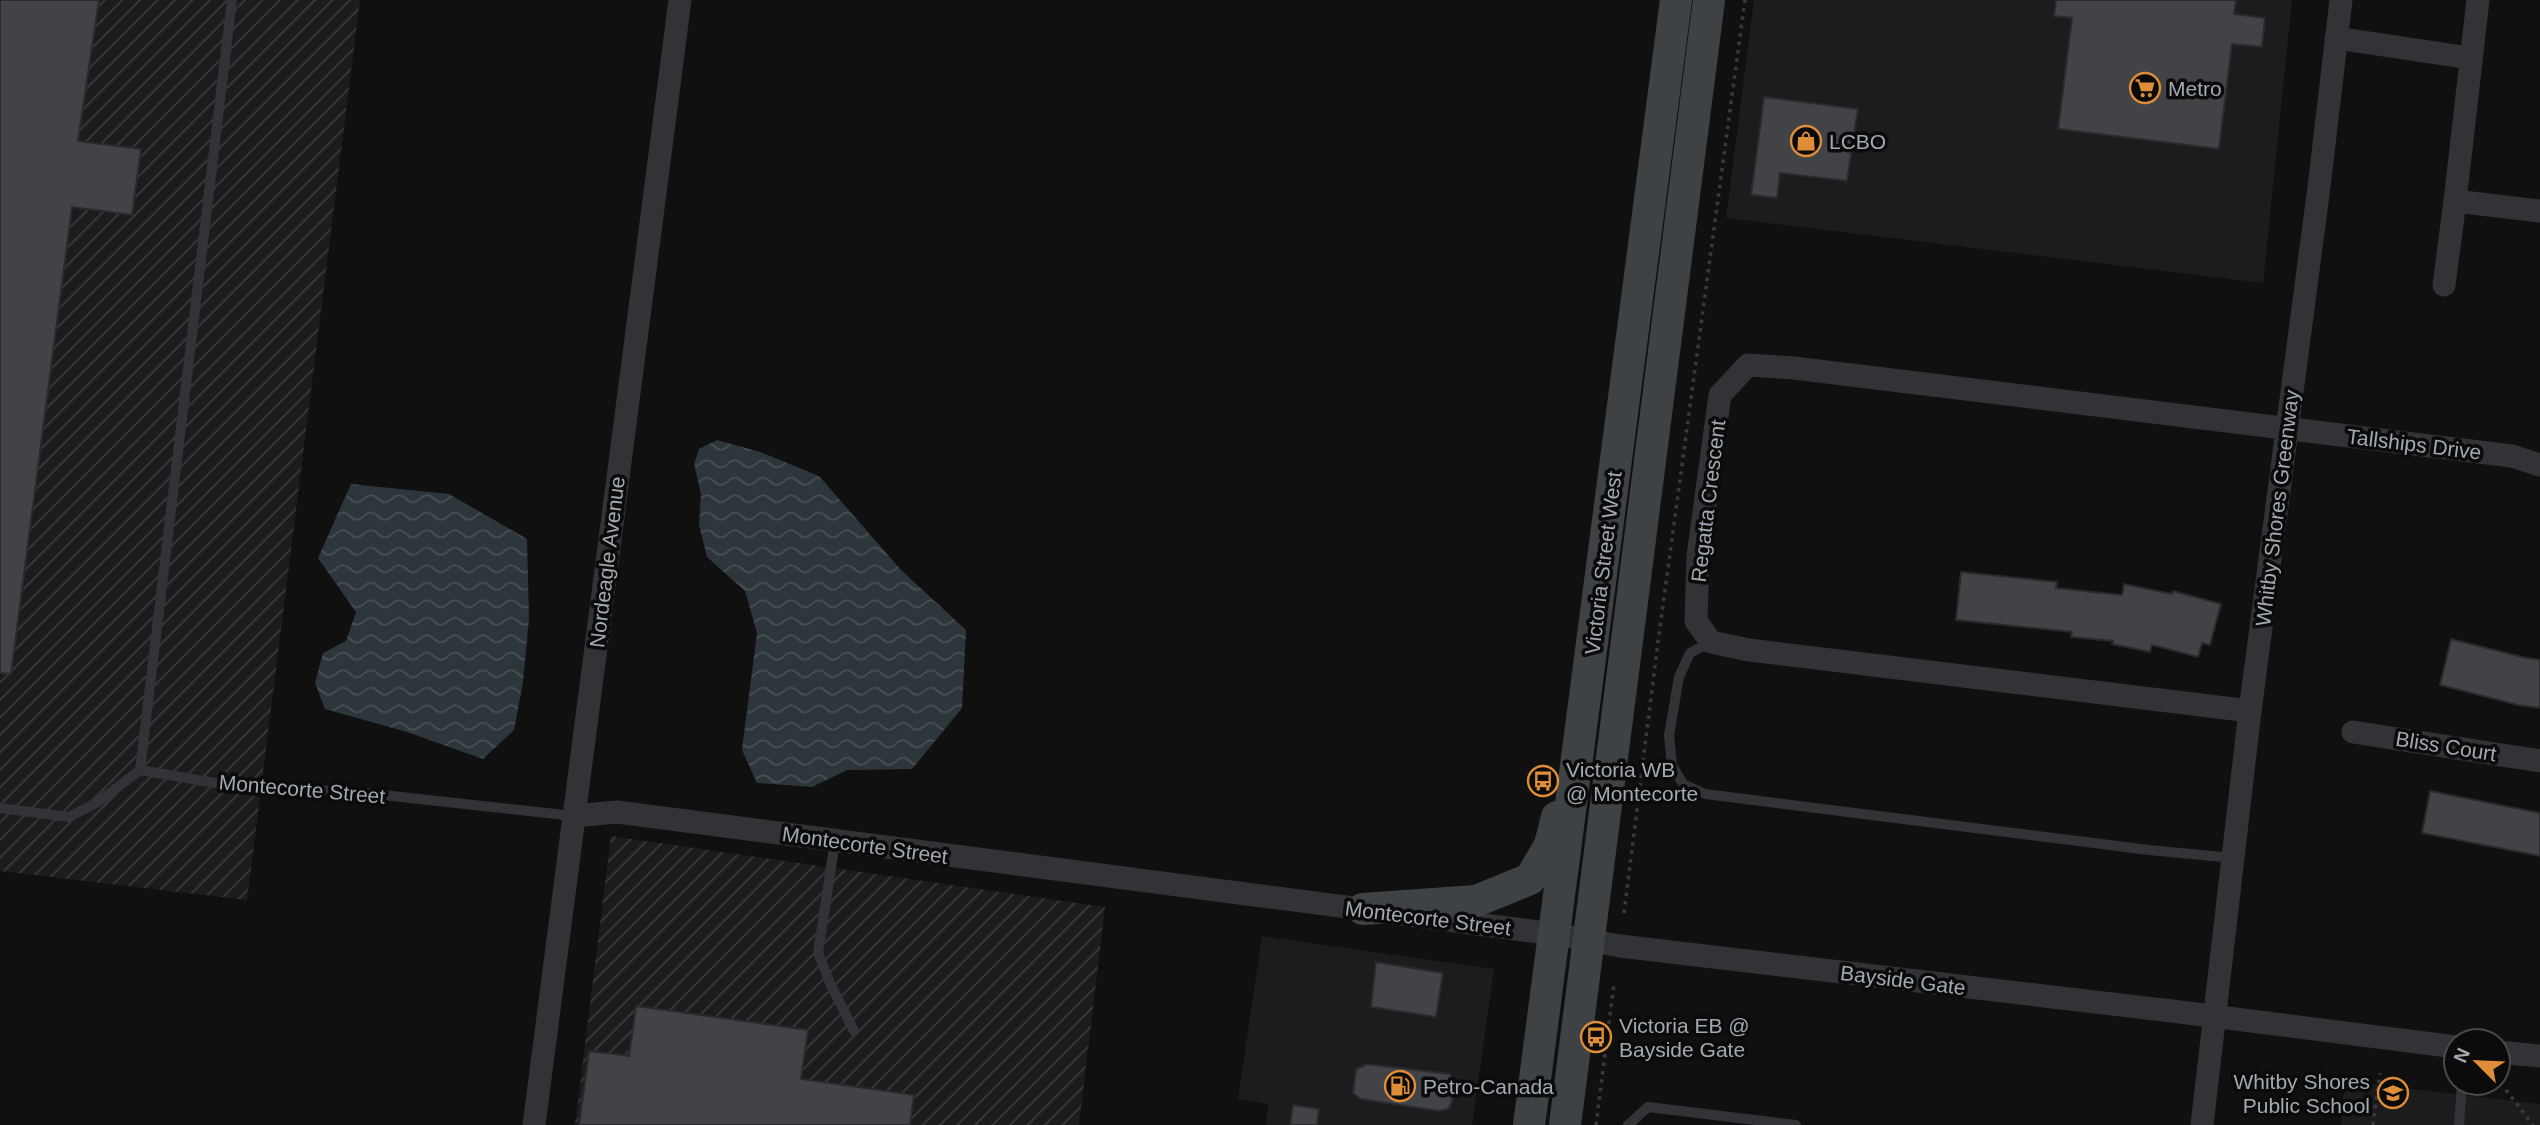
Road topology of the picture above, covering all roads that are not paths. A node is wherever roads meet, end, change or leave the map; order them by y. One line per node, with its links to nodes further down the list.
1 (232, 0): 19 (lane)
2 (680, 0): 21 (street, Nordeagle Avenue)
3 (1676, 0): 16 (main road, Victoria Street West)
4 (1709, 0): 26 (main road, Victoria Street West)
5 (2341, 0): 7 (street, Whitby Shores Greenway)
6 (2478, 0): 8 (street)
7 (2336, 38): 8 (street); 12 (street, Whitby Shores Greenway)
8 (2470, 58): 9 (street)
9 (2455, 201): 10 (street); 11 (street)
10 (2540, 211)
11 (2444, 285)
12 (2288, 428): 13 (street, Tallships Drive); 14 (street, Regatta Crescent); 15 (street, Whitby Shores Greenway)
13 (2540, 465)
14 (1711, 642): 15 (street); 23 (lane)
15 (2250, 711): 23 (street, Whitby Shores Greenway)
16 (1584, 714): 24 (main road); 25 (main road, Victoria Street West)
17 (2353, 732): 18 (street, Bliss Court)
18 (2540, 761)
19 (139, 770): 20 (lane); 21 (lane, Montecorte Street)
20 (0, 808)
21 (574, 816): 22 (street, Montecorte Street); 33 (street, Nordeagle Avenue)
22 (835, 841): 24 (street, Montecorte Street); 28 (lane)
23 (2233, 858): 27 (street, Whitby Shores Greenway)
24 (1363, 909): 25 (street, Montecorte Street)
25 (1554, 934): 26 (street, Montecorte Street); 34 (main road, Victoria Street West)
26 (1590, 940): 27 (street, Bayside Gate); 35 (main road, Victoria Street West)
27 (2216, 1017): 29 (street); 38 (street, Whitby Shores Greenway)
28 (854, 1031)
29 (2442, 1045)
30 (2512, 1053): 31 (street)
31 (2540, 1056)
32 (2461, 1097): 39 (lane)
33 (534, 1125)
34 (1529, 1125)
35 (1565, 1125)
36 (1628, 1125): 37 (lane)
37 (1796, 1125)
38 (2202, 1125)
39 (2459, 1125)

